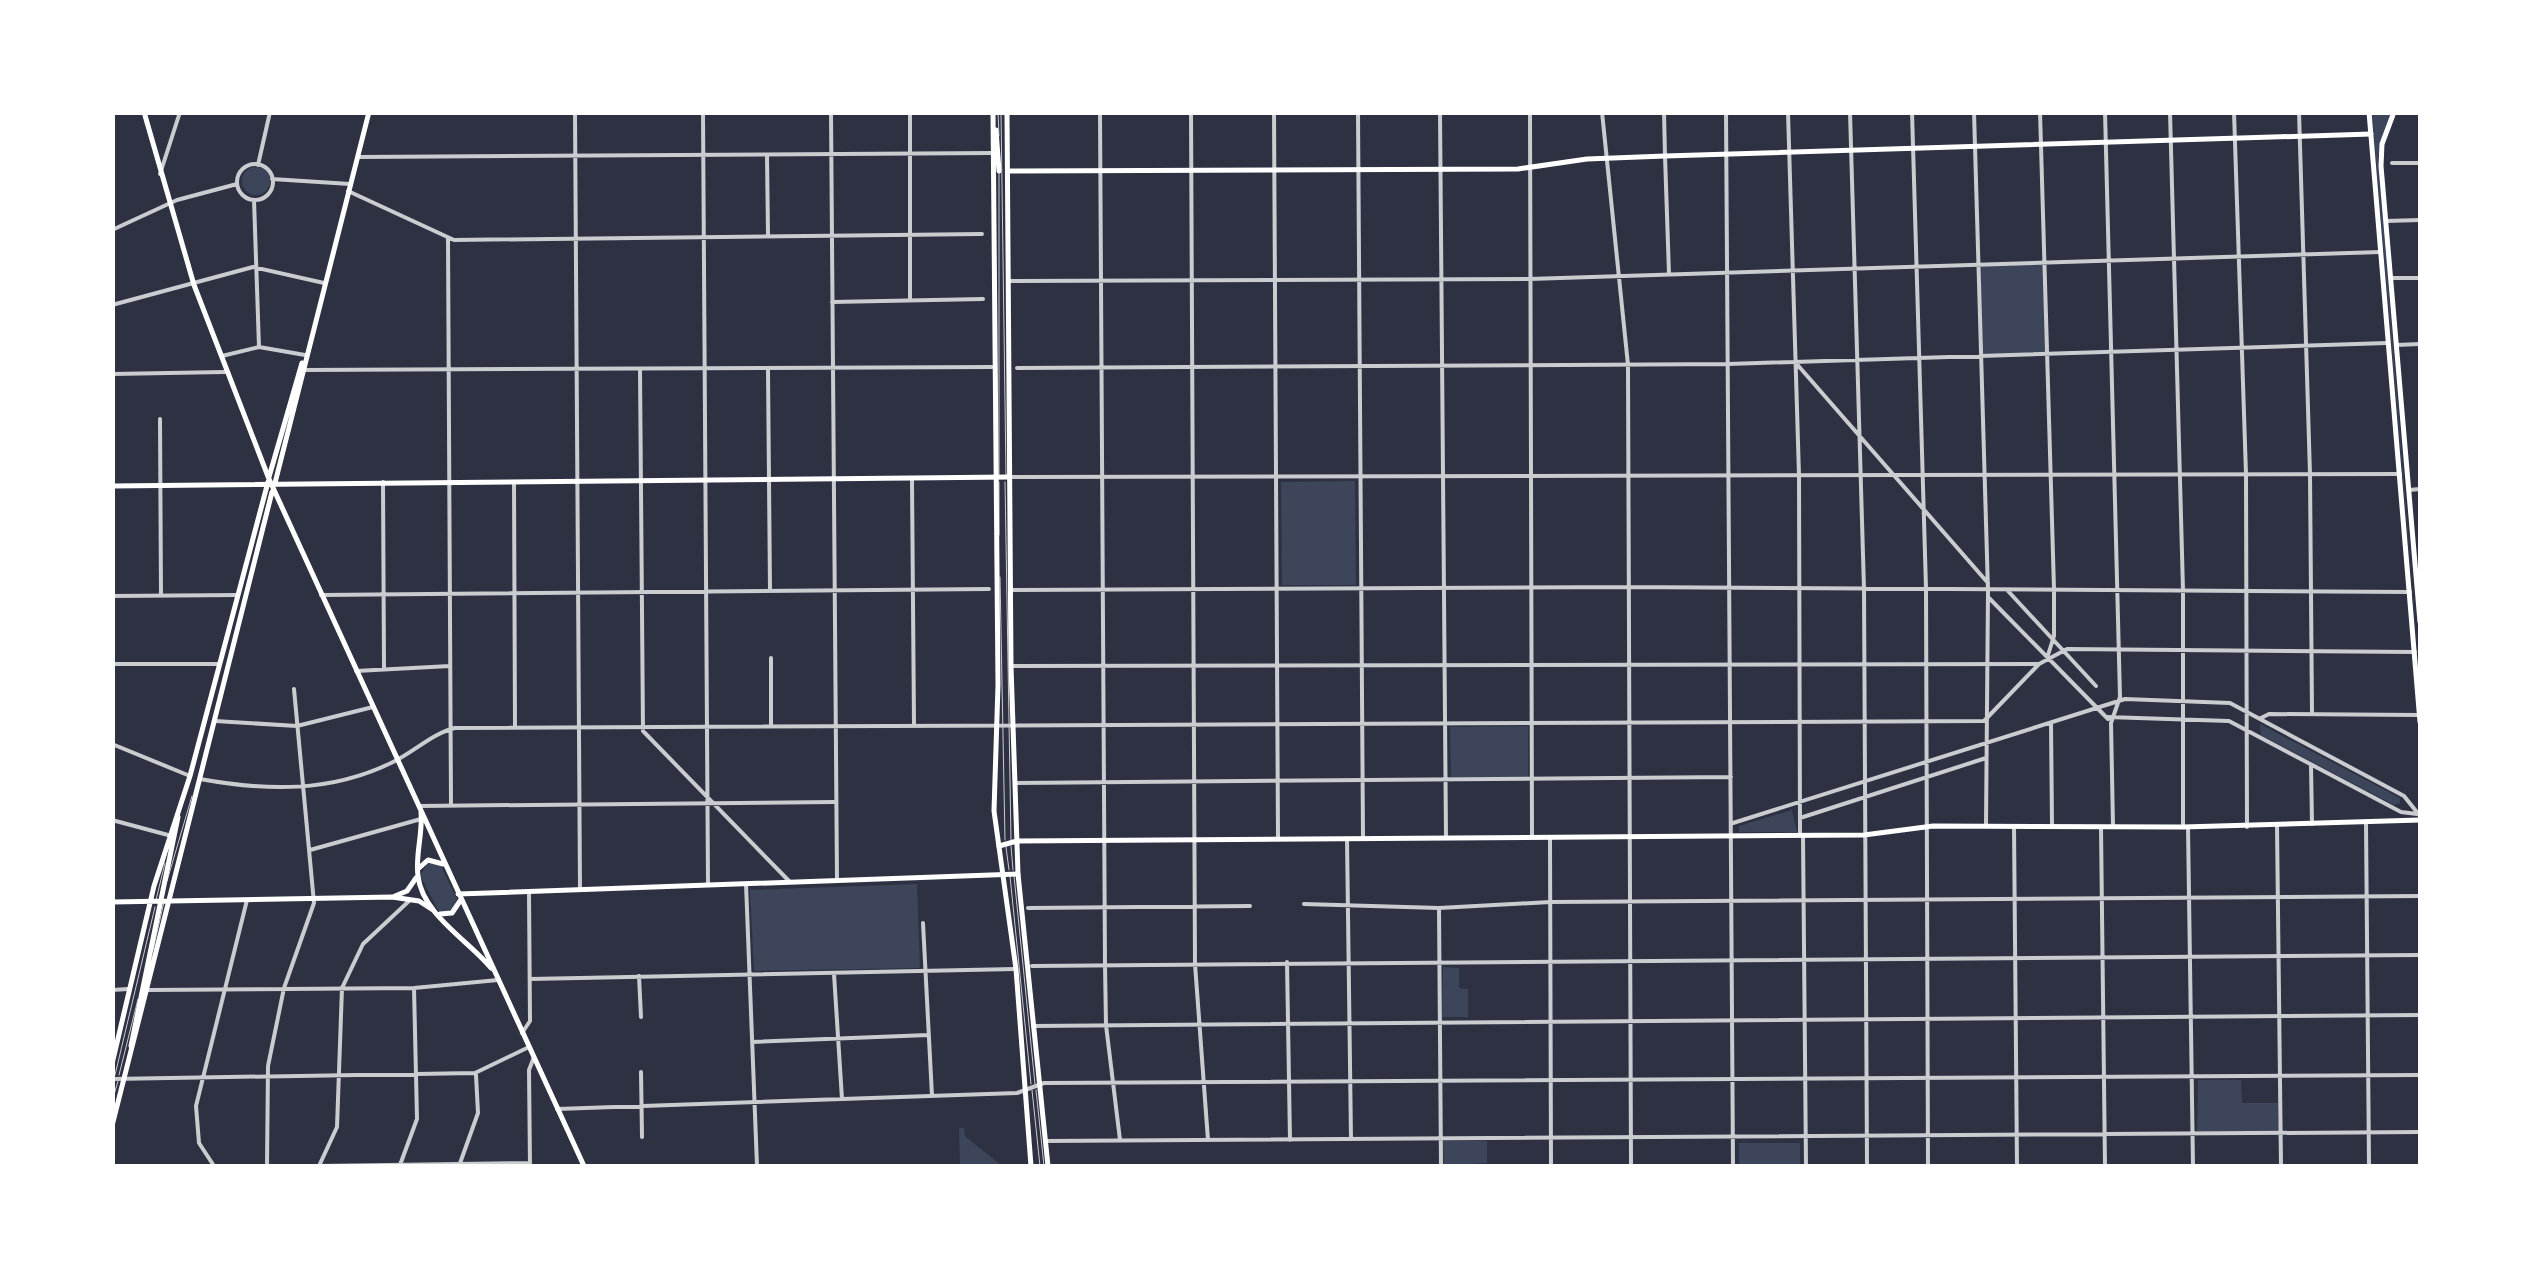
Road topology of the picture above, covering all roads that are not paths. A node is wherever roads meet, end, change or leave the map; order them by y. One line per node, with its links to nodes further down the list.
1 (144, 112): 60 (main road)
2 (180, 112): 60 (street)
3 (270, 112): 52 (street)
4 (369, 112): 48 (main road)
5 (574, 112): 45 (street)
6 (703, 112): 46 (street)
7 (831, 112): 41 (street)
8 (910, 112): 42 (street)
9 (998, 112): 40 (main road); 59 (main road); 59 (main road)
10 (1100, 112): 55 (street)
11 (1191, 112): 56 (street)
12 (1274, 112): 57 (street)
13 (1358, 112): 53 (street)
14 (1440, 112): 58 (street)
15 (1530, 112): 54 (street)
16 (1602, 112): 49 (street)
17 (1664, 112): 47 (street)
18 (1726, 112): 43 (street)
19 (1788, 112): 39 (street)
20 (1850, 112): 38 (street)
21 (1912, 112): 37 (street)
22 (1974, 112): 36 (street)
23 (2040, 112): 35 (street)
24 (2105, 112): 34 (street)
25 (2170, 112): 33 (street)
26 (2234, 112): 32 (street)
27 (2299, 112): 31 (street)
28 (2369, 112): 30 (main road)
29 (2394, 112): 67 (main road)
30 (2371, 134): 31 (main road); 76 (main road)
31 (2300, 135): 32 (main road); 77 (street)
32 (2234, 138): 33 (main road); 78 (street)
33 (2170, 140): 34 (main road); 79 (street)
34 (2106, 142): 35 (main road); 80 (street)
35 (2041, 145): 36 (main road); 81 (street)
36 (1976, 147): 37 (main road); 82 (street)
37 (1913, 148): 38 (main road); 84 (street)
38 (1851, 150): 39 (main road); 85 (street)
39 (1789, 152): 43 (main road); 86 (street)
40 (993, 153): 42 (street); 59 (main road)
41 (831, 154): 42 (street); 44 (street); 72 (street)
42 (911, 154): 70 (street)
43 (1727, 154): 47 (main road); 87 (street)
44 (767, 155): 46 (street); 71 (street)
45 (574, 156): 46 (street); 48 (street); 75 (street)
46 (703, 156): 74 (street)
47 (1665, 156): 49 (main road); 88 (street)
48 (358, 157): 63 (main road)
49 (1604, 158): 54 (main road); 89 (street)
50 (2420, 162): 51 (street)
51 (2392, 163)
52 (258, 165): 61 (street); 62 (street)
53 (1358, 169): 57 (main road); 58 (main road); 97 (street)
54 (1528, 169): 58 (main road); 90 (street)
55 (1100, 170): 56 (main road); 59 (main road); 93 (street)
56 (1192, 170): 57 (main road); 96 (street)
57 (1274, 170): 94 (street)
58 (1440, 170): 95 (street)
59 (1001, 172): 98 (main road); 124 (main road); 157 (lane)
60 (160, 174): 65 (main road)
61 (272, 179): 63 (street); 64 (street)
62 (237, 184): 64 (street); 65 (street)
63 (349, 188): 73 (street); 99 (main road)
64 (254, 200): 83 (street)
65 (168, 204): 68 (street); 100 (main road)
66 (2420, 220): 67 (street)
67 (2386, 221): 91 (main road)
68 (112, 230)
69 (982, 234): 70 (street)
70 (911, 235): 72 (street); 101 (street)
71 (768, 236): 72 (street); 74 (street)
72 (832, 236): 103 (street)
73 (448, 238): 75 (street); 135 (street)
74 (703, 238): 75 (street); 132 (street)
75 (575, 239): 133 (street)
76 (2381, 252): 77 (street); 105 (main road)
77 (2304, 255): 78 (street); 107 (street)
78 (2240, 257): 79 (street); 109 (street)
79 (2175, 259): 80 (street); 110 (street)
80 (2110, 262): 81 (street); 111 (street)
81 (2046, 263): 82 (street); 112 (street)
82 (1980, 265): 84 (street); 115 (street)
83 (256, 266): 99 (street); 100 (street); 108 (street)
84 (1917, 267): 85 (street); 116 (street)
85 (1854, 268): 86 (street); 117 (street)
86 (1793, 271): 87 (street); 118 (street)
87 (1727, 272): 88 (street); 120 (street)
88 (1670, 274): 89 (street)
89 (1618, 276): 90 (street); 121 (street)
90 (1529, 278): 95 (street); 119 (street)
91 (2391, 278): 92 (street); 105 (main road)
92 (2420, 278)
93 (1101, 279): 96 (street); 98 (street); 130 (street)
94 (1275, 279): 96 (street); 97 (street); 126 (street)
95 (1443, 279): 97 (street); 123 (street)
96 (1192, 280): 125 (street)
97 (1359, 280): 122 (street)
98 (1008, 281): 157 (main road)
99 (324, 282): 114 (main road)
100 (194, 285): 104 (street); 113 (main road)
101 (910, 300): 102 (street); 103 (street)
102 (982, 300)
103 (832, 302): 128 (street)
104 (112, 305)
105 (2392, 344): 106 (street); 107 (street); 147 (main road); 173 (main road)
106 (2420, 344)
107 (2305, 346): 109 (street); 146 (street)
108 (259, 347): 113 (street); 114 (street)
109 (2242, 348): 110 (street); 145 (street)
110 (2177, 350): 111 (street); 144 (street)
111 (2114, 353): 112 (street); 143 (street)
112 (2047, 355): 115 (street); 142 (street)
113 (220, 356): 136 (main road)
114 (306, 356): 131 (main road)
115 (1982, 357): 116 (street); 150 (street)
116 (1920, 359): 117 (street); 149 (street)
117 (1858, 361): 118 (street); 139 (street)
118 (1796, 362): 120 (street); 139 (street); 148 (street)
119 (1530, 364): 121 (street); 123 (street); 151 (street)
120 (1728, 364): 121 (street); 152 (street)
121 (1628, 365): 155 (street)
122 (1360, 366): 123 (street); 126 (street); 153 (street)
123 (1444, 366): 154 (street)
124 (992, 367): 128 (street); 157 (main road)
125 (1193, 367): 126 (street); 130 (street); 159 (street)
126 (1275, 367): 163 (street)
127 (768, 368): 128 (street); 132 (street); 161 (street)
128 (833, 368): 162 (street)
129 (1017, 368): 130 (street)
130 (1102, 368): 158 (street)
131 (301, 369): 135 (street); 169 (main road)
132 (704, 369): 134 (street); 160 (street)
133 (576, 370): 134 (street); 135 (street); 168 (street)
134 (640, 370): 164 (street)
135 (448, 371): 166 (street)
136 (225, 372): 137 (street); 169 (main road)
137 (112, 374)
138 (160, 418): 171 (street)
139 (1859, 438): 140 (street); 141 (street)
140 (1861, 474): 141 (street); 148 (street); 188 (street)
141 (1892, 474): 149 (street); 174 (street)
142 (2051, 474): 143 (street); 150 (street); 196 (street)
143 (2116, 474): 144 (street); 197 (street)
144 (2180, 474): 145 (street); 198 (street)
145 (2246, 474): 146 (street); 199 (street)
146 (2310, 474): 147 (street); 202 (street)
147 (2400, 474): 205 (main road)
148 (1799, 475): 152 (street); 194 (street)
149 (1923, 475): 150 (street); 174 (street)
150 (1986, 475): 176 (street)
151 (1530, 476): 154 (street); 155 (street); 182 (street)
152 (1728, 476): 155 (street); 179 (street)
153 (1362, 477): 154 (street); 163 (street); 181 (street)
154 (1446, 477): 177 (street)
155 (1628, 477): 178 (street)
156 (912, 478): 157 (main road); 162 (main road); 184 (street)
157 (1002, 478): 158 (street); 193 (main road); 268 (lane); 268 (main road)
158 (1102, 478): 159 (street); 186 (street)
159 (1194, 478): 163 (street); 187 (street)
160 (705, 479): 161 (main road); 164 (main road); 190 (street)
161 (769, 479): 162 (main road); 191 (street)
162 (834, 479): 192 (street)
163 (1277, 479): 180 (street)
164 (641, 480): 168 (main road); 189 (street)
165 (384, 482): 166 (main road); 169 (main road); 206 (street)
166 (448, 482): 167 (main road); 203 (street)
167 (514, 482): 168 (main road); 204 (street)
168 (577, 482): 200 (street)
169 (271, 483): 171 (main road); 207 (main road); 208 (main road); 253 (main road)
170 (112, 486): 171 (main road)
171 (160, 486): 210 (street)
172 (2420, 489): 173 (street)
173 (2408, 490): 175 (main road)
174 (1924, 513): 176 (street); 183 (street)
175 (2418, 563): 212 (main road)
176 (1988, 583): 195 (street)
177 (1445, 587): 181 (street); 182 (street); 223 (street)
178 (1627, 587): 179 (street); 182 (street); 222 (street)
179 (1730, 587): 194 (street); 224 (street)
180 (1277, 588): 181 (street); 187 (street); 228 (street)
181 (1362, 588): 229 (street)
182 (1531, 588): 230 (street)
183 (1926, 588): 188 (street); 195 (street); 226 (street)
184 (914, 589): 185 (street); 192 (street); 267 (street)
185 (989, 589)
186 (1103, 589): 187 (street); 193 (street); 234 (street)
187 (1194, 589): 235 (street)
188 (1864, 589): 194 (street); 225 (street)
189 (642, 590): 190 (street); 200 (street); 276 (street)
190 (706, 590): 191 (street); 274 (street)
191 (770, 590): 192 (street)
192 (834, 590): 271 (street)
193 (1011, 590): 238 (main road)
194 (1801, 590): 231 (street)
195 (1988, 590): 201 (street); 211 (street)
196 (2054, 590): 197 (street); 201 (street); 213 (street)
197 (2118, 590): 198 (street); 215 (street)
198 (2184, 590): 199 (street); 216 (street)
199 (2248, 590): 202 (street); 217 (street)
200 (578, 591): 204 (street); 273 (street)
201 (2008, 591): 213 (street)
202 (2312, 591): 205 (street); 218 (street)
203 (450, 592): 204 (street); 206 (street); 237 (street)
204 (514, 592): 272 (street)
205 (2410, 592): 219 (main road)
206 (384, 593): 208 (street); 239 (street)
207 (238, 594): 210 (street); 233 (main road)
208 (321, 595): 240 (main road)
209 (112, 596): 210 (street)
210 (161, 596)
211 (1988, 598): 220 (street); 227 (street)
212 (2420, 622)
213 (2053, 641): 214 (street); 220 (street)
214 (2061, 650): 215 (street); 220 (street); 241 (street)
215 (2119, 650): 216 (street); 243 (street)
216 (2183, 651): 217 (street); 244 (street)
217 (2248, 651): 218 (street); 247 (street)
218 (2312, 651): 219 (street); 248 (street)
219 (2415, 652): 251 (main road)
220 (2048, 656): 236 (street); 246 (street)
221 (771, 658): 270 (street)
222 (1628, 661): 224 (street); 230 (street); 257 (street)
223 (1446, 662): 229 (street); 230 (street); 261 (street)
224 (1730, 662): 231 (street); 254 (street)
225 (1864, 662): 226 (street); 231 (street); 258 (street)
226 (1926, 662): 227 (street); 259 (street)
227 (1989, 662): 236 (street); 255 (street)
228 (1278, 663): 229 (street); 235 (street); 260 (street)
229 (1362, 663): 264 (street)
230 (1531, 663): 256 (street)
231 (1801, 663): 262 (street)
232 (112, 664): 233 (street)
233 (220, 664): 284 (main road)
234 (1103, 664): 235 (street); 238 (street); 265 (street)
235 (1194, 664): 263 (street)
236 (2040, 664): 255 (street)
237 (450, 666): 239 (street); 275 (street)
238 (1011, 666): 268 (main road)
239 (384, 668): 240 (street)
240 (356, 671): 245 (main road)
241 (2096, 686)
242 (294, 689): 269 (street)
243 (2120, 700): 244 (street); 246 (street); 252 (street)
244 (2183, 700): 247 (street); 249 (street)
245 (373, 707): 269 (street); 281 (main road)
246 (2097, 707): 252 (street); 266 (street)
247 (2247, 711): 250 (street); 277 (street)
248 (2312, 714): 250 (street); 251 (street)
249 (2183, 718): 252 (street); 277 (street); 320 (street)
250 (2260, 718): 305 (street)
251 (2420, 718)
252 (2110, 719): 319 (street)
253 (214, 720): 269 (street); 287 (main road)
254 (1731, 720): 257 (street); 262 (street); 285 (street)
255 (1988, 720): 259 (street); 278 (street)
256 (1531, 721): 257 (street); 261 (street); 289 (street)
257 (1629, 721): 288 (street)
258 (1863, 721): 259 (street); 262 (street); 295 (street)
259 (1926, 721): 282 (street)
260 (1278, 722): 263 (street); 264 (street); 294 (street)
261 (1446, 722): 264 (street); 292 (street)
262 (1801, 722): 302 (street)
263 (1194, 723): 265 (street); 290 (street)
264 (1362, 723): 291 (street)
265 (1103, 724): 268 (street); 293 (street)
266 (2051, 724): 278 (street); 316 (street)
267 (914, 725): 268 (street); 271 (street)
268 (1005, 725): 296 (main road); 334 (lane); 334 (main road)
269 (297, 726): 297 (street)
270 (771, 726): 271 (street); 274 (street)
271 (836, 726): 301 (street)
272 (515, 727): 273 (street); 275 (street)
273 (578, 727): 276 (street); 300 (street)
274 (707, 727): 276 (street); 299 (street)
275 (451, 728): 281 (street); 303 (street)
276 (642, 728): 299 (street)
277 (2247, 731): 283 (street); 317 (street)
278 (1988, 742): 280 (street); 282 (street)
279 (112, 744): 284 (street)
280 (1988, 758): 286 (street); 312 (street)
281 (398, 760): 297 (street); 304 (main road)
282 (1926, 760): 286 (street); 295 (street)
283 (2311, 765): 305 (street); 311 (street)
284 (190, 776): 321 (main road); 354 (main road)
285 (1731, 778): 288 (street); 309 (street)
286 (1926, 778): 298 (street); 314 (street)
287 (200, 779): 297 (street); 354 (main road)
288 (1630, 779): 289 (street); 327 (street)
289 (1532, 780): 292 (street); 326 (street)
290 (1194, 781): 293 (street); 294 (street); 332 (street)
291 (1363, 781): 292 (street); 294 (street); 328 (street)
292 (1446, 781): 325 (street)
293 (1104, 782): 296 (street); 333 (street)
294 (1278, 782): 330 (street)
295 (1864, 782): 298 (street); 302 (street)
296 (1016, 783): 334 (main road)
297 (302, 787): 335 (street)
298 (1863, 798): 306 (street); 323 (street)
299 (707, 801): 300 (street); 301 (street); 339 (street); 342 (street)
300 (579, 802): 303 (street); 343 (street)
301 (836, 802): 340 (street)
302 (1800, 802): 306 (street); 309 (street)
303 (451, 804): 304 (street)
304 (420, 808): 307 (main road); 336 (main road)
305 (2419, 817): 310 (main road)
306 (1800, 818): 322 (street)
307 (422, 819): 335 (street); 337 (main road)
308 (112, 820): 321 (street)
309 (1732, 823): 324 (street)
310 (2366, 823): 311 (main road); 350 (street)
311 (2312, 824): 313 (main road)
312 (1986, 825): 314 (main road); 315 (main road)
313 (2278, 825): 317 (main road); 349 (street)
314 (1926, 826): 323 (main road); 361 (street)
315 (2014, 826): 316 (main road); 362 (street)
316 (2052, 826): 318 (main road)
317 (2247, 826): 320 (main road)
318 (2102, 827): 319 (main road); 355 (street)
319 (2113, 827): 320 (main road)
320 (2186, 827): 353 (street)
321 (169, 832): 354 (main road)
322 (1801, 835): 323 (main road); 324 (main road); 359 (street)
323 (1864, 835): 360 (street)
324 (1732, 836): 327 (main road); 363 (street)
325 (1446, 837): 326 (main road); 328 (main road)
326 (1532, 837): 329 (main road)
327 (1630, 837): 329 (main road); 358 (street)
328 (1363, 838): 331 (main road)
329 (1550, 838): 357 (street)
330 (1278, 839): 331 (main road); 332 (main road)
331 (1348, 839): 365 (street)
332 (1194, 840): 333 (main road); 367 (street)
333 (1104, 841): 334 (main road); 366 (street)
334 (1008, 843): 338 (main road); 338 (main road)
335 (310, 850): 348 (street)
336 (446, 867): 337 (main road); 345 (main road)
337 (418, 872): 347 (main road); 371 (main road)
338 (1011, 874): 340 (main road); 391 (main road); 423 (main road); 457 (lane)
339 (790, 881): 340 (main road); 341 (main road)
340 (837, 881)
341 (746, 884): 342 (main road); 393 (street)
342 (708, 885): 343 (main road)
343 (580, 890): 344 (main road)
344 (529, 892): 345 (main road); 396 (street)
345 (459, 896): 371 (main road); 397 (main road)
346 (2420, 896): 350 (street)
347 (392, 897): 348 (main road); 352 (main road)
348 (314, 898): 351 (main road); 398 (street)
349 (2279, 898): 350 (street); 353 (street); 375 (street)
350 (2367, 898): 374 (street)
351 (246, 900): 354 (main road); 404 (street)
352 (410, 900): 371 (main road); 399 (street)
353 (2190, 900): 355 (street); 382 (street)
354 (160, 901): 356 (main road); 401 (main road); 403 (main road); 449 (lane)
355 (2103, 901): 362 (street); 376 (street)
356 (112, 902)
357 (1550, 902): 358 (street); 370 (street); 387 (street)
358 (1630, 902): 363 (street); 383 (street)
359 (1804, 902): 360 (street); 363 (street); 378 (street)
360 (1866, 902): 361 (street); 379 (street)
361 (1926, 902): 362 (street); 380 (street)
362 (2014, 902): 381 (street)
363 (1732, 903): 377 (street)
364 (1304, 904): 365 (street)
365 (1349, 904): 370 (street); 385 (street)
366 (1104, 906): 367 (street); 369 (street); 389 (street)
367 (1195, 906): 368 (street); 388 (street)
368 (1250, 906)
369 (1028, 908)
370 (1439, 908): 386 (street)
371 (434, 911): 397 (main road)
372 (923, 923): 392 (street)
373 (2420, 955): 374 (street)
374 (2368, 956): 375 (street); 405 (street)
375 (2280, 958): 382 (street); 407 (street)
376 (2104, 959): 381 (street); 382 (street); 409 (street)
377 (1733, 960): 378 (street); 383 (street); 416 (street)
378 (1804, 960): 379 (street); 412 (street)
379 (1866, 960): 380 (street); 413 (street)
380 (1926, 960): 381 (street); 414 (street)
381 (2015, 960): 410 (street)
382 (2192, 960): 411 (street)
383 (1630, 961): 387 (street); 415 (street)
384 (1287, 962): 385 (street); 388 (street); 420 (street)
385 (1349, 962): 386 (street); 418 (street)
386 (1438, 962): 387 (street); 419 (street)
387 (1551, 962): 417 (street)
388 (1196, 964): 389 (street); 421 (street)
389 (1105, 965): 390 (street); 422 (street)
390 (1032, 966)
391 (1016, 969): 392 (street); 457 (main road)
392 (924, 972): 394 (street); 425 (street)
393 (749, 974): 394 (street); 395 (street); 427 (street)
394 (834, 974): 426 (street)
395 (639, 976): 396 (street); 408 (street)
396 (530, 979): 424 (street)
397 (499, 980): 400 (street); 424 (main road)
398 (284, 988): 399 (street); 404 (street); 440 (street)
399 (342, 988): 400 (street); 437 (street)
400 (414, 988): 432 (street)
401 (128, 989): 402 (street); 430 (main road)
402 (112, 990)
403 (145, 990): 404 (street); 449 (lane); 449 (main road)
404 (224, 990): 445 (street)
405 (2368, 1015): 406 (street); 407 (street); 435 (street)
406 (2420, 1015)
407 (2281, 1016): 411 (street); 439 (street)
408 (640, 1017)
409 (2104, 1017): 410 (street); 411 (street); 438 (street)
410 (2016, 1018): 414 (street); 444 (street)
411 (2193, 1018): 434 (street)
412 (1804, 1019): 413 (street); 416 (street); 448 (street)
413 (1867, 1019): 414 (street); 442 (street)
414 (1928, 1019): 443 (street)
415 (1631, 1020): 416 (street); 417 (street); 447 (street)
416 (1733, 1020): 441 (street)
417 (1551, 1021): 419 (street); 446 (street)
418 (1350, 1022): 419 (street); 420 (street); 451 (street)
419 (1438, 1022): 450 (street)
420 (1287, 1023): 421 (street); 453 (street)
421 (1198, 1024): 422 (street); 456 (street)
422 (1106, 1025): 423 (street); 455 (street)
423 (1034, 1026): 457 (main road)
424 (522, 1033): 428 (main road)
425 (928, 1035): 426 (street); 459 (street)
426 (839, 1039): 427 (street); 460 (street)
427 (752, 1042): 462 (street)
428 (529, 1048): 429 (main road); 433 (street)
429 (534, 1057): 452 (main road); 454 (street)
430 (112, 1064)
431 (640, 1072): 463 (street)
432 (417, 1074): 433 (street); 437 (street); 485 (street)
433 (476, 1074): 486 (street)
434 (2193, 1075): 438 (street); 439 (street); 468 (street)
435 (2369, 1075): 436 (street); 439 (street); 469 (street)
436 (2420, 1075)
437 (339, 1076): 440 (street); 489 (street)
438 (2105, 1076): 444 (street); 466 (street)
439 (2281, 1076): 472 (street)
440 (267, 1077): 445 (street); 488 (street)
441 (1733, 1077): 447 (street); 448 (street); 476 (street)
442 (1867, 1077): 443 (street); 448 (street); 474 (street)
443 (1929, 1077): 444 (street); 470 (street)
444 (2016, 1077): 471 (street)
445 (202, 1078): 449 (street); 505 (street)
446 (1551, 1078): 447 (street); 450 (street); 478 (street)
447 (1631, 1078): 475 (street)
448 (1805, 1078): 473 (street)
449 (118, 1079): 458 (lane); 461 (lane); 465 (main road)
450 (1438, 1079): 451 (street); 479 (street)
451 (1350, 1080): 453 (street); 480 (street)
452 (545, 1081): 454 (street); 464 (main road)
453 (1288, 1081): 456 (street); 483 (street)
454 (530, 1082): 487 (street)
455 (1114, 1082): 456 (street); 457 (street); 481 (street)
456 (1203, 1083): 482 (street)
457 (1033, 1089): 459 (street); 484 (main road); 492 (main road); 506 (lane)
458 (112, 1090)
459 (932, 1096): 460 (street)
460 (842, 1099): 462 (street)
461 (112, 1102)
462 (754, 1102): 463 (street); 491 (street)
463 (642, 1107): 464 (street); 477 (street)
464 (558, 1109): 490 (main road)
465 (112, 1126)
466 (2104, 1132): 468 (street); 471 (street); 501 (street)
467 (2420, 1132): 469 (street)
468 (2194, 1133): 472 (street); 502 (street)
469 (2368, 1133): 472 (street); 504 (street)
470 (1928, 1134): 471 (street); 474 (street); 499 (street)
471 (2017, 1134): 500 (street)
472 (2281, 1134): 503 (street)
473 (1805, 1135): 474 (street); 476 (street); 497 (street)
474 (1866, 1135): 498 (street)
475 (1631, 1136): 476 (street); 478 (street); 495 (street)
476 (1732, 1136): 496 (street)
477 (642, 1137)
478 (1551, 1137): 479 (street); 494 (street)
479 (1439, 1138): 480 (street); 493 (street)
480 (1351, 1139): 483 (street)
481 (1120, 1140): 482 (street); 484 (street)
482 (1208, 1140): 483 (street)
483 (1290, 1140)
484 (1045, 1142): 506 (main road)
485 (400, 1165): 486 (street); 489 (street)
486 (460, 1165): 487 (street)
487 (530, 1165)
488 (267, 1166)
489 (318, 1166)
490 (584, 1166)
491 (757, 1166)
492 (1032, 1166)
493 (1441, 1166)
494 (1551, 1166)
495 (1631, 1166)
496 (1732, 1166)
497 (1806, 1166)
498 (1867, 1166)
499 (1928, 1166)
500 (2017, 1166)
501 (2105, 1166)
502 (2193, 1166)
503 (2281, 1166)
504 (2369, 1166)
505 (210, 1167)
506 (1044, 1167)

